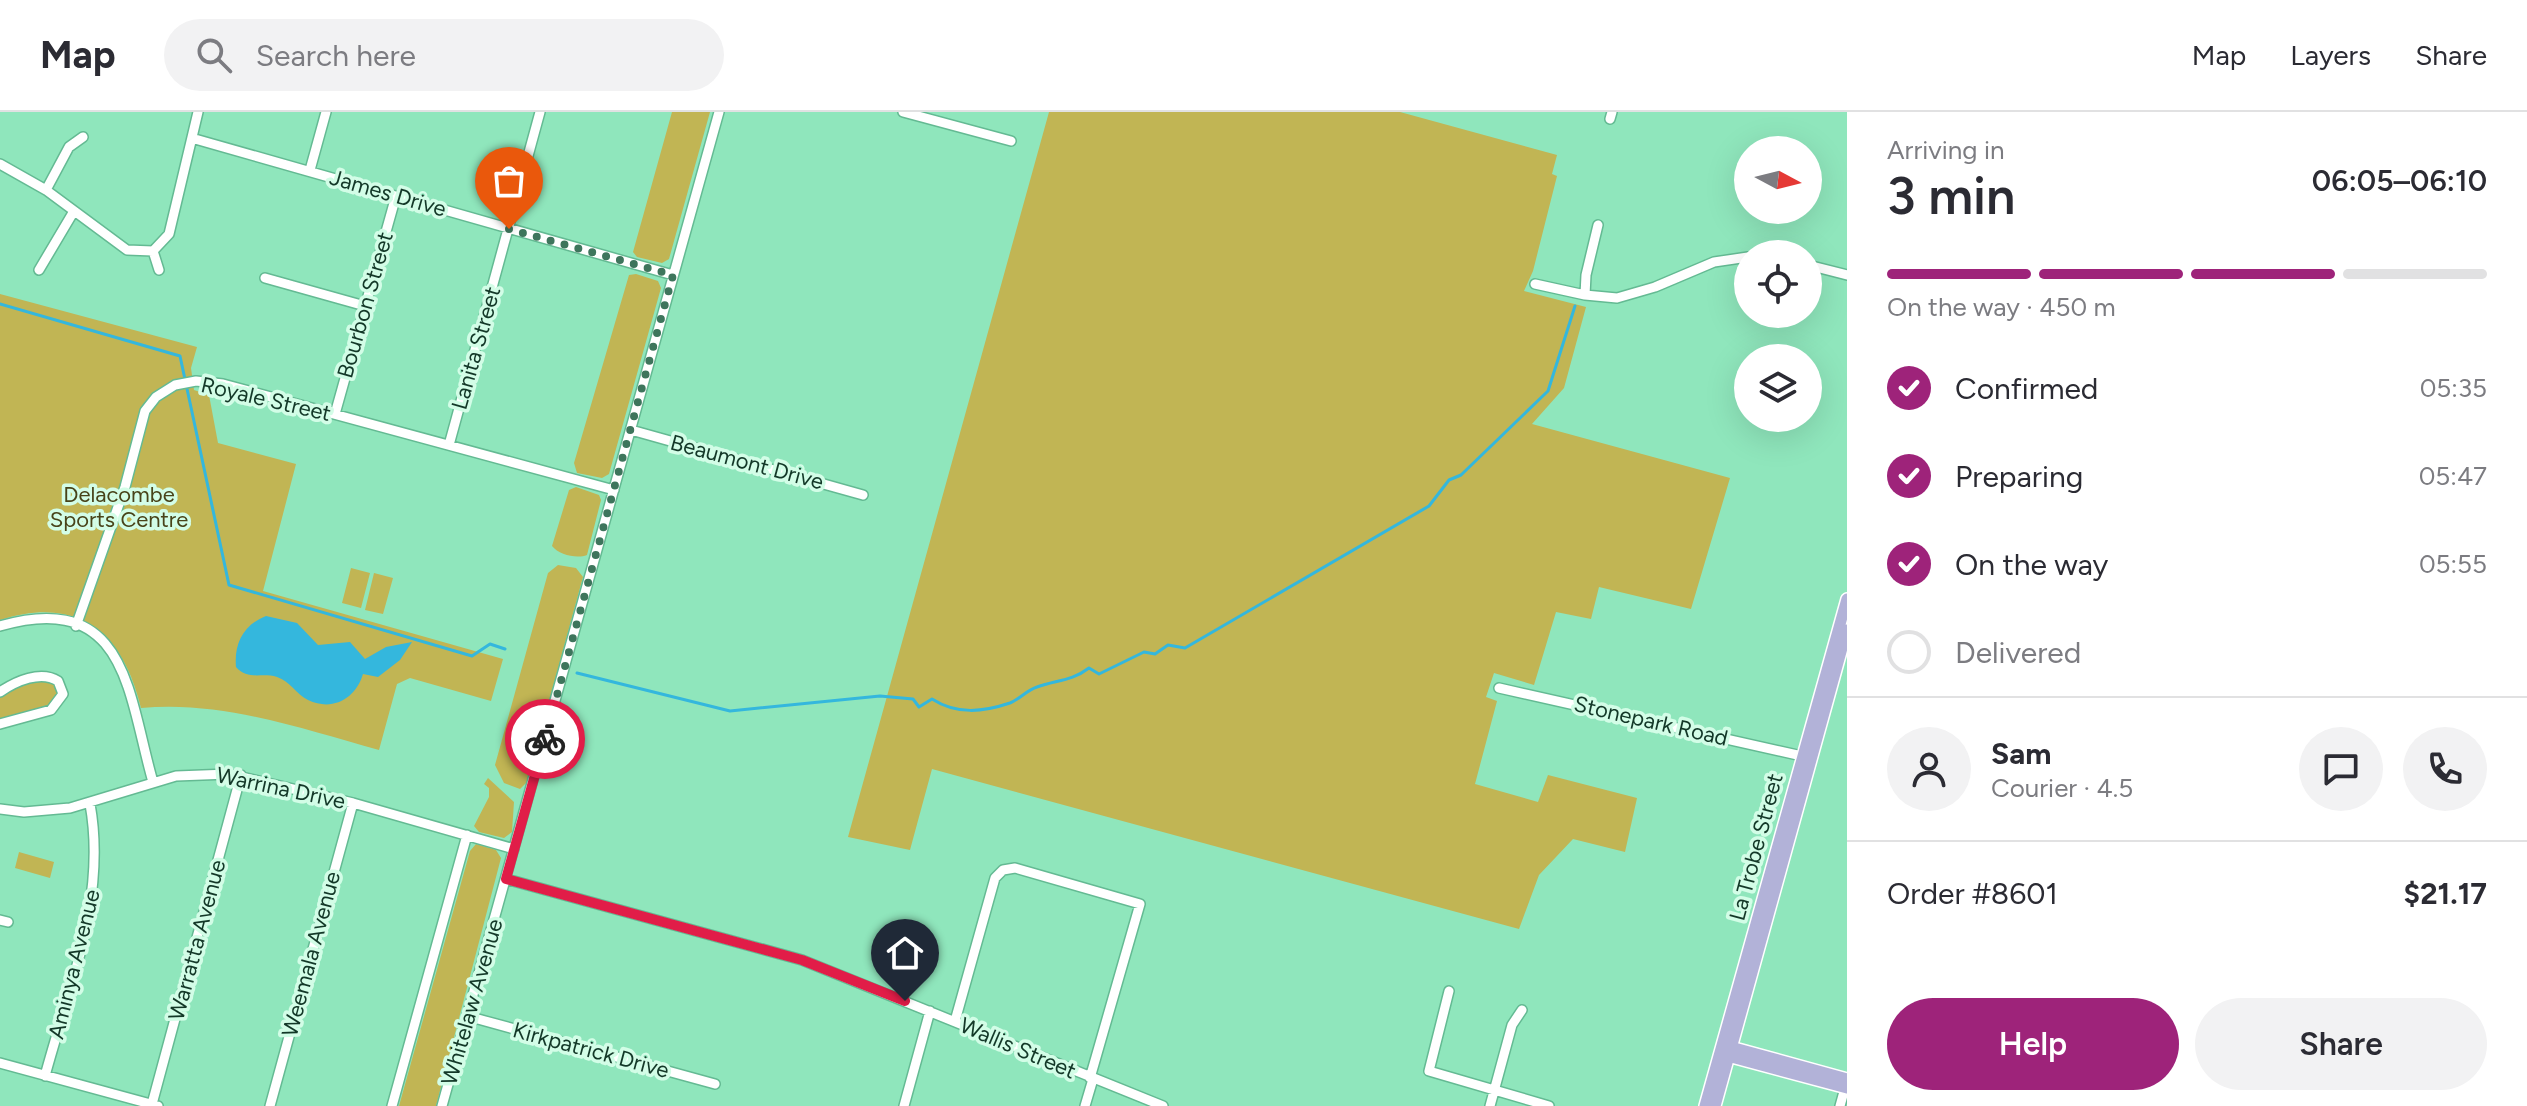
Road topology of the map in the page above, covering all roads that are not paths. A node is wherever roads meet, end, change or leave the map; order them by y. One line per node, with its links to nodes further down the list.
1 (198, 112): 7 (street)
2 (326, 112): 10 (street)
3 (540, 112): 15 (street, Lanita Street)
4 (719, 112): 21 (street, Whitelaw Avenue)
5 (903, 112): 8 (street)
6 (83, 137): 11 (street)
7 (195, 139): 10 (street, James Drive); 16 (street)
8 (1011, 141)
9 (0, 164): 11 (street)
10 (310, 170): 12 (street, James Drive)
11 (46, 190): 13 (street)
12 (396, 196): 15 (street, James Drive); 26 (street, Bourbon Street)
13 (74, 211): 16 (street); 19 (street)
14 (1598, 225): 25 (street)
15 (509, 229): 21 (street, James Drive); 29 (street, Lanita Street)
16 (153, 251): 20 (street)
17 (1734, 259): 25 (street)
18 (1822, 269): 22 (street)
19 (39, 270)
20 (159, 270)
21 (673, 275): 28 (street, Whitelaw Avenue)
22 (1847, 275)
23 (265, 278): 26 (street)
24 (1535, 284): 25 (street)
25 (1585, 295)
26 (365, 306): 27 (street, Bourbon Street)
27 (335, 414): 29 (street, Royale Street); 34 (street, Royale Street)
28 (631, 430): 30 (street, Whitelaw Avenue); 31 (street, Beaumont Drive)
29 (449, 445): 30 (street, Royale Street)
30 (614, 490): 46 (street, Whitelaw Avenue)
31 (863, 495)
32 (1847, 599): 39 (main road, La Trobe Street)
33 (0, 626): 34 (street)
34 (76, 626): 41 (street)
35 (1847, 630): 39 (main road, La Trobe Street)
36 (1499, 688): 39 (street, Stonepark Road)
37 (0, 692): 38 (street)
38 (0, 724)
39 (1806, 758): 53 (main road, La Trobe Street)
40 (241, 775): 41 (street, Warrina Drive); 42 (street, Warrina Drive); 60 (street, Warratta Avenue)
41 (153, 782): 43 (street, Warrina Drive)
42 (353, 803): 45 (street, Warrina Drive); 61 (street, Weemala Avenue)
43 (90, 804): 44 (street, Warrina Drive); 55 (street, Aminya Avenue)
44 (0, 809)
45 (467, 835): 46 (street, Warrina Drive); 62 (street)
46 (514, 849): 47 (street, Whitelaw Avenue)
47 (506, 879): 50 (street, Wallis Street); 51 (street, Whitelaw Avenue)
48 (1449, 991): 59 (street)
49 (1522, 1010): 59 (street)
50 (930, 1011): 52 (street, Wallis Street); 64 (street)
51 (467, 1016): 57 (street, Kirkpatrick Drive); 63 (street, Whitelaw Avenue)
52 (955, 1021): 56 (street, Wallis Street); 56 (street)
53 (1725, 1050): 58 (main road); 69 (main road, La Trobe Street); 70 (main road, La Trobe Street)
54 (0, 1063): 55 (street)
55 (45, 1076): 60 (street)
56 (1092, 1078): 65 (street); 66 (street, Wallis Street)
57 (715, 1084)
58 (1846, 1084): 71 (street)
59 (1495, 1090): 67 (street); 68 (street)
60 (155, 1105)
61 (270, 1106)
62 (392, 1106)
63 (442, 1106)
64 (904, 1106)
65 (1085, 1106)
66 (1163, 1106)
67 (1490, 1106)
68 (1549, 1106)
69 (1705, 1106)
70 (1715, 1106)
71 (1840, 1106)

